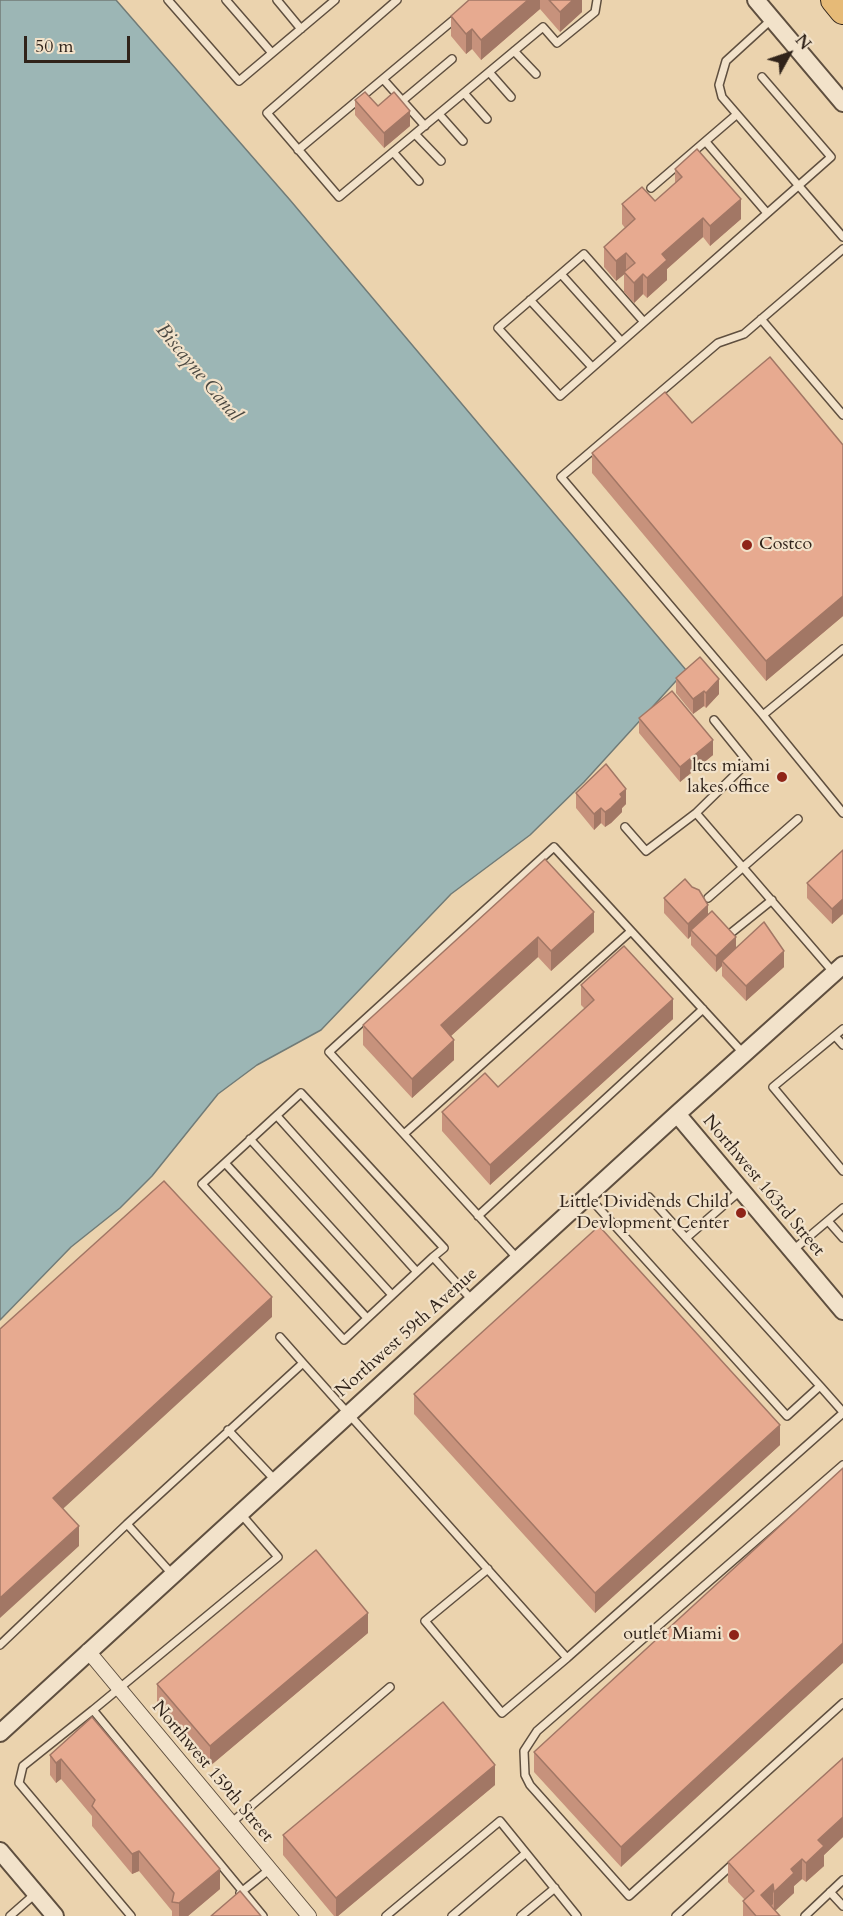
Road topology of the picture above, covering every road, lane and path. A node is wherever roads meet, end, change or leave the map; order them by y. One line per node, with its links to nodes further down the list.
1 (168, 0): 14 (lane)
2 (226, 0): 14 (lane)
3 (277, 0): 12 (lane)
4 (397, 0): 31 (lane)
5 (597, 0): 13 (lane)
6 (756, 0): 11 (street)
7 (834, 0): 9 (highway)
8 (332, 1): 12 (lane)
9 (843, 11)
10 (463, 12): 19 (lane)
11 (772, 19): 23 (street); 25 (lane)
12 (301, 29): 14 (lane)
13 (514, 51): 16 (lane); 17 (lane)
14 (272, 53)
15 (452, 59): 22 (lane)
16 (489, 72): 20 (lane); 21 (lane)
17 (536, 74)
18 (762, 77): 35 (lane)
19 (383, 79): 22 (lane); 31 (lane)
20 (464, 93): 24 (lane); 26 (lane)
21 (512, 97)
22 (402, 101): 27 (lane)
23 (843, 103)
24 (439, 114): 27 (lane); 29 (lane)
25 (736, 115): 30 (lane); 35 (lane)
26 (487, 119)
27 (425, 126): 28 (lane)
28 (416, 134): 32 (lane); 33 (lane)
29 (463, 141)
30 (705, 142): 36 (lane); 37 (lane)
31 (298, 150): 32 (lane)
32 (393, 152): 34 (lane)
33 (441, 161)
34 (419, 181)
35 (797, 187): 37 (lane); 38 (lane)
36 (651, 188)
37 (767, 213): 43 (lane)
38 (843, 237)
39 (843, 249): 42 (lane)
40 (561, 274): 41 (lane); 43 (lane); 44 (lane)
41 (530, 300): 45 (lane); 45 (lane)
42 (761, 319): 46 (lane); 48 (lane)
43 (644, 322): 44 (lane)
44 (621, 341): 45 (lane)
45 (592, 367)
46 (843, 415)
47 (843, 649): 48 (lane)
48 (763, 715): 51 (lane)
49 (714, 720): 50 (lane)
50 (696, 813): 53 (lane); 54 (lane)
51 (843, 813)
52 (798, 819): 54 (lane)
53 (625, 827)
54 (743, 867): 55 (lane); 56 (lane)
55 (708, 898)
56 (772, 900): 58 (lane); 59 (lane)
57 (631, 931): 60 (lane); 67 (lane); 67 (lane)
58 (731, 933)
59 (839, 969): 64 (street, Northwest 59th Avenue)
60 (703, 1009): 64 (lane); 75 (lane)
61 (843, 1029): 62 (lane)
62 (835, 1036): 63 (lane); 70 (lane)
63 (843, 1045)
64 (744, 1054): 65 (street, Northwest 59th Avenue)
65 (677, 1113): 71 (street, Northwest 163rd Street); 72 (street, Northwest 59th Avenue)
66 (277, 1116): 68 (lane); 80 (lane); 82 (lane)
67 (404, 1134): 75 (lane)
68 (250, 1140): 69 (lane); 83 (lane)
69 (225, 1162): 86 (lane); 86 (lane)
70 (843, 1170)
71 (741, 1190): 77 (lane); 79 (street, Northwest 163rd Street)
72 (587, 1196): 81 (street, Northwest 59th Avenue); 89 (lane)
73 (649, 1197): 77 (lane)
74 (843, 1208): 76 (lane)
75 (478, 1216): 81 (lane)
76 (828, 1221): 78 (lane); 79 (lane)
77 (686, 1238): 89 (lane)
78 (843, 1238)
79 (792, 1251): 85 (street, Northwest 163rd Street)
80 (433, 1257): 82 (lane); 84 (lane)
81 (518, 1259): 84 (street, Northwest 59th Avenue)
82 (417, 1272): 83 (lane)
83 (392, 1295): 86 (lane)
84 (472, 1300): 90 (street, Northwest 59th Avenue)
85 (843, 1311)
86 (367, 1318)
87 (280, 1337): 88 (lane)
88 (303, 1363): 90 (lane); 92 (lane)
89 (820, 1386): 91 (lane)
90 (350, 1412): 94 (street, Northwest 59th Avenue); 97 (lane)
91 (843, 1413): 101 (lane)
92 (228, 1430): 94 (lane); 96 (lane)
93 (843, 1465): 104 (lane)
94 (275, 1480): 95 (street, Northwest 59th Avenue)
95 (240, 1513): 98 (street, Northwest 59th Avenue); 103 (lane)
96 (127, 1524): 98 (lane); 99 (lane)
97 (488, 1569): 101 (lane); 101 (lane)
98 (172, 1574): 100 (street, Northwest 59th Avenue)
99 (0, 1645)
100 (88, 1651): 103 (street, Northwest 159th Street); 106 (street, Northwest 59th Avenue)
101 (567, 1658)
102 (390, 1687): 107 (lane)
103 (119, 1688): 105 (lane); 107 (street, Northwest 159th Street)
104 (843, 1703)
105 (93, 1710): 114 (lane); 121 (lane)
106 (1, 1731)
107 (231, 1823): 111 (street, Northwest 159th Street)
108 (0, 1851): 116 (street)
109 (526, 1853): 113 (lane); 124 (lane); 125 (lane)
110 (741, 1856): 128 (lane)
111 (270, 1869): 114 (lane); 123 (street, Northwest 159th Street)
112 (843, 1880): 115 (lane)
113 (555, 1888): 126 (lane); 127 (lane)
114 (242, 1892): 117 (lane); 122 (lane)
115 (830, 1892): 118 (lane); 129 (lane)
116 (36, 1893): 119 (lane); 120 (street)
117 (235, 1898)
118 (843, 1906)
119 (9, 1916)
120 (55, 1916)
121 (131, 1916)
122 (263, 1916)
123 (309, 1916)
124 (386, 1916)
125 (452, 1916)
126 (521, 1916)
127 (578, 1916)
128 (676, 1916)
129 (805, 1916)

